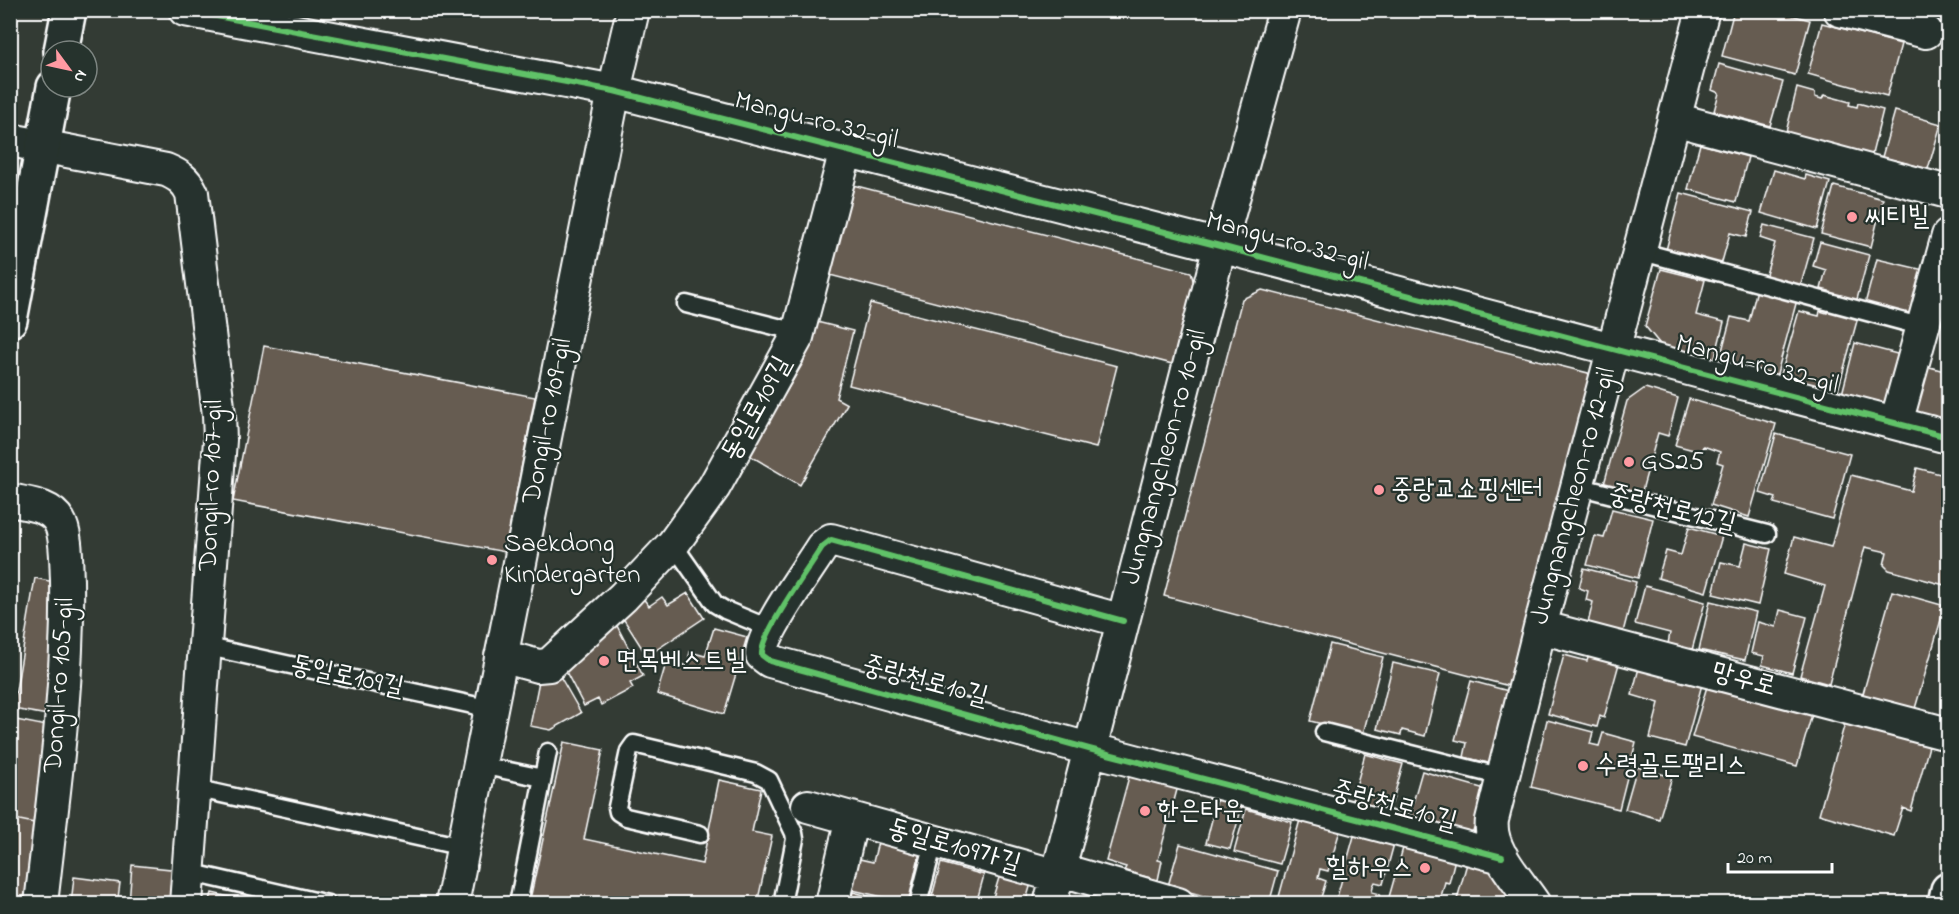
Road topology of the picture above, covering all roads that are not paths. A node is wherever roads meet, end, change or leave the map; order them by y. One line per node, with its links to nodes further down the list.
1 (69, 10): 8 (street)
2 (185, 10): 9 (street, Mangu-ro 32-gil)
3 (633, 10): 9 (street, Dongil-ro 109-gil)
4 (1285, 10): 17 (street, Jungnangcheon-ro 10-gil)
5 (1703, 10): 11 (street, Jungnangcheon-ro 12-gil)
6 (1840, 10): 7 (street)
7 (1926, 32)
8 (63, 39)
9 (614, 91): 14 (street, Mangu-ro 32-gil); 34 (street, Dongil-ro 109-gil)
10 (52, 99): 13 (street)
11 (1674, 119): 15 (street); 18 (street, Jungnangcheon-ro 12-gil)
12 (10, 140): 13 (street, Dongil-ro 107-gil)
13 (43, 146): 20 (street); 33 (street, Dongil-ro 107-gil)
14 (846, 150): 17 (street, Mangu-ro 32-gil); 22 (street, 동일로109길)
15 (1948, 192)
16 (1948, 236): 21 (street)
17 (1220, 246): 23 (street, Mangu-ro 32-gil); 30 (street, Jungnangcheon-ro 10-gil)
18 (1639, 251): 21 (lane); 23 (street, Jungnangcheon-ro 12-gil)
19 (686, 304): 22 (lane, 동일로109길)
20 (10, 320)
21 (1923, 327): 24 (street)
22 (798, 332): 29 (street, 동일로109길)
23 (1613, 349): 24 (street, Mangu-ro 32-gil); 26 (street, Jungnangcheon-ro 12-gil)
24 (1896, 423): 25 (street, Mangu-ro 32-gil)
25 (1948, 437)
26 (1577, 486): 28 (lane, 중랑천로12길); 31 (street, Jungnangcheon-ro 12-gil)
27 (10, 500): 53 (street, Dongil-ro 105-gil)
28 (1767, 534)
29 (673, 544): 32 (lane); 34 (street, 동일로109길)
30 (1123, 621): 32 (street, 중랑천로10길); 38 (street, Jungnangcheon-ro 10-gil)
31 (1540, 627): 37 (street, 망우로); 41 (street, Jungnangcheon-ro 12-gil)
32 (771, 629): 38 (street, 중랑천로10길)
33 (204, 646): 35 (lane, 동일로109길); 43 (street, Dongil-ro 107-gil)
34 (501, 656): 35 (street, Dongil-ro 109-gil)
35 (491, 709): 40 (street, Dongil-ro 109-gil)
36 (1324, 732): 41 (lane)
37 (1948, 734)
38 (1089, 749): 49 (street, 중랑천로10길); 51 (street, Jungnangcheon-ro 10-gil)
39 (548, 752): 42 (lane)
40 (480, 765): 42 (lane); 48 (street, Dongil-ro 109-gil)
41 (1503, 777): 49 (street, Jungnangcheon-ro 12-gil)
42 (543, 778): 57 (lane)
43 (194, 788): 48 (lane); 50 (street, Dongil-ro 107-gil)
44 (808, 806): 45 (street, 동일로109가길)
45 (852, 818): 47 (street, 동일로109가길); 59 (street, 동일로109가길)
46 (700, 834): 58 (lane)
47 (934, 842): 51 (street, 동일로109가길); 60 (lane)
48 (463, 847): 56 (street, Dongil-ro 109-gil)
49 (1503, 857): 62 (street, Jungnangcheon-ro 12-gil)
50 (188, 872): 54 (street, Dongil-ro 107-gil); 55 (lane)
51 (1055, 883): 61 (street, 동일로109가길)
52 (1948, 890): 63 (street)
53 (41, 903)
54 (186, 903)
55 (328, 903)
56 (452, 903)
57 (518, 903)
58 (782, 903)
59 (832, 903)
60 (918, 903)
61 (1178, 903)
62 (1534, 903)
63 (1945, 903)

